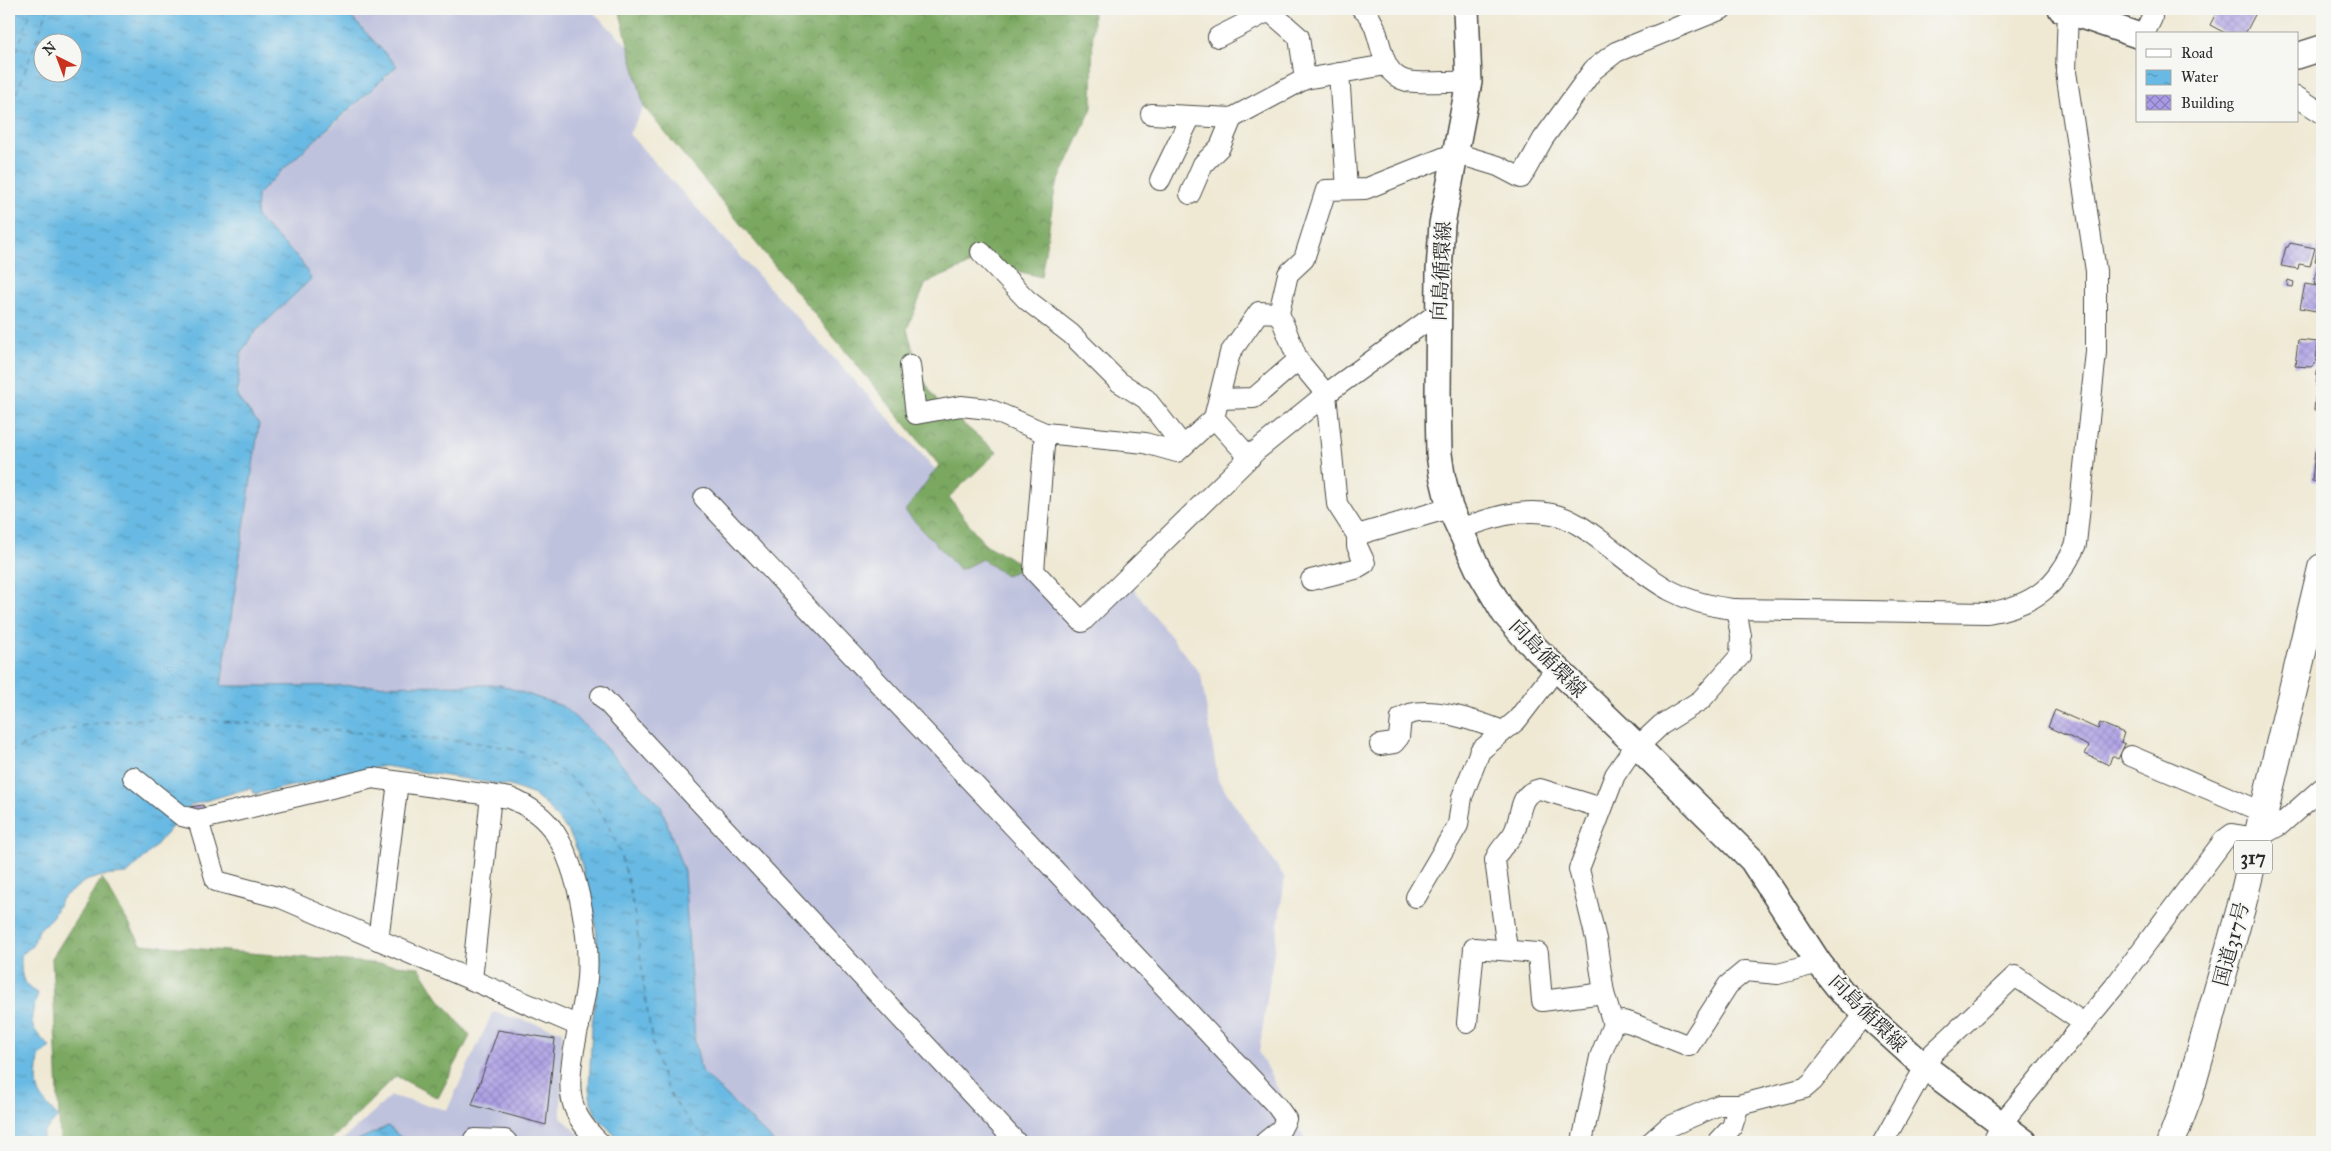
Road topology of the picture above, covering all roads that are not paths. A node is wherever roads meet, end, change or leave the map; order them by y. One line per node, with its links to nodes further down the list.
1 (1270, 9): 9 (street); 14 (street)
2 (1362, 9): 12 (street)
3 (1466, 9): 15 (main road, 向島循環線)
4 (1722, 9): 21 (street)
5 (2150, 9): 7 (street)
6 (2066, 10): 8 (main road); 40 (street)
7 (2145, 32)
8 (2136, 35)
9 (1218, 37)
10 (2322, 48): 11 (main road)
11 (2298, 56)
12 (1386, 65): 13 (street); 15 (street)
13 (1339, 73): 14 (street); 23 (street)
14 (1305, 79): 20 (street)
15 (1469, 82): 21 (main road, 向島循環線)
16 (2298, 98): 17 (street)
17 (2322, 113)
18 (1151, 114): 19 (street)
19 (1191, 116): 20 (street); 22 (street)
20 (1232, 118): 24 (street)
21 (1455, 153): 23 (street); 26 (main road, 向島循環線)
22 (1160, 180)
23 (1346, 189): 27 (street)
24 (1190, 194)
25 (981, 252): 33 (street)
26 (1439, 312): 30 (street); 36 (main road, 向島循環線)
27 (1279, 313): 28 (street); 31 (street)
28 (1298, 360): 30 (street); 31 (street)
29 (910, 365): 32 (street)
30 (1326, 394): 34 (street); 37 (street)
31 (1217, 409): 33 (street); 34 (street)
32 (1045, 433): 33 (street); 34 (street)
33 (1183, 446)
34 (1250, 458)
35 (704, 498): 73 (street)
36 (1455, 518): 37 (street); 40 (street); 42 (main road, 向島循環線)
37 (1357, 535): 39 (street)
38 (2322, 568): 41 (highway, 国道317号 / 317)
39 (1311, 580)
40 (1736, 609): 46 (street)
41 (2315, 634): 54 (highway, 国道317号 / 317)
42 (1556, 669): 44 (street); 46 (main road, 向島循環線)
43 (601, 696): 72 (street)
44 (1503, 731): 45 (street); 55 (street)
45 (1380, 745)
46 (1638, 746): 52 (street); 58 (main road, 向島循環線)
47 (2131, 756): 54 (street)
48 (139, 782): 53 (street)
49 (398, 782): 51 (street); 53 (street); 56 (street)
50 (2322, 788): 54 (street)
51 (492, 795): 59 (street); 65 (street)
52 (1602, 808): 57 (street); 60 (street)
53 (190, 818): 56 (street)
54 (2261, 826): 64 (street); 79 (highway, 国道317号 / 317)
55 (1416, 898)
56 (378, 940): 59 (street)
57 (1508, 949): 60 (street); 62 (street)
58 (1819, 963): 61 (main road, 向島循環線); 63 (street)
59 (472, 980): 65 (street)
60 (1604, 993): 63 (street)
61 (1865, 1014): 66 (main road, 向島循環線); 67 (street)
62 (1466, 1023)
63 (1613, 1024): 74 (street)
64 (2085, 1024): 66 (street); 68 (street)
65 (578, 1026): 70 (street)
66 (1925, 1067): 68 (main road, 向島循環線); 77 (street)
67 (1739, 1105): 75 (street); 76 (street)
68 (1997, 1132): 78 (main road, 向島循環線)
69 (474, 1139): 71 (street)
70 (595, 1141)
71 (507, 1142)
72 (1016, 1142)
73 (1265, 1142)
74 (1582, 1142)
75 (1651, 1142)
76 (1718, 1142)
77 (1883, 1142)
78 (2026, 1142)
79 (2171, 1142)

